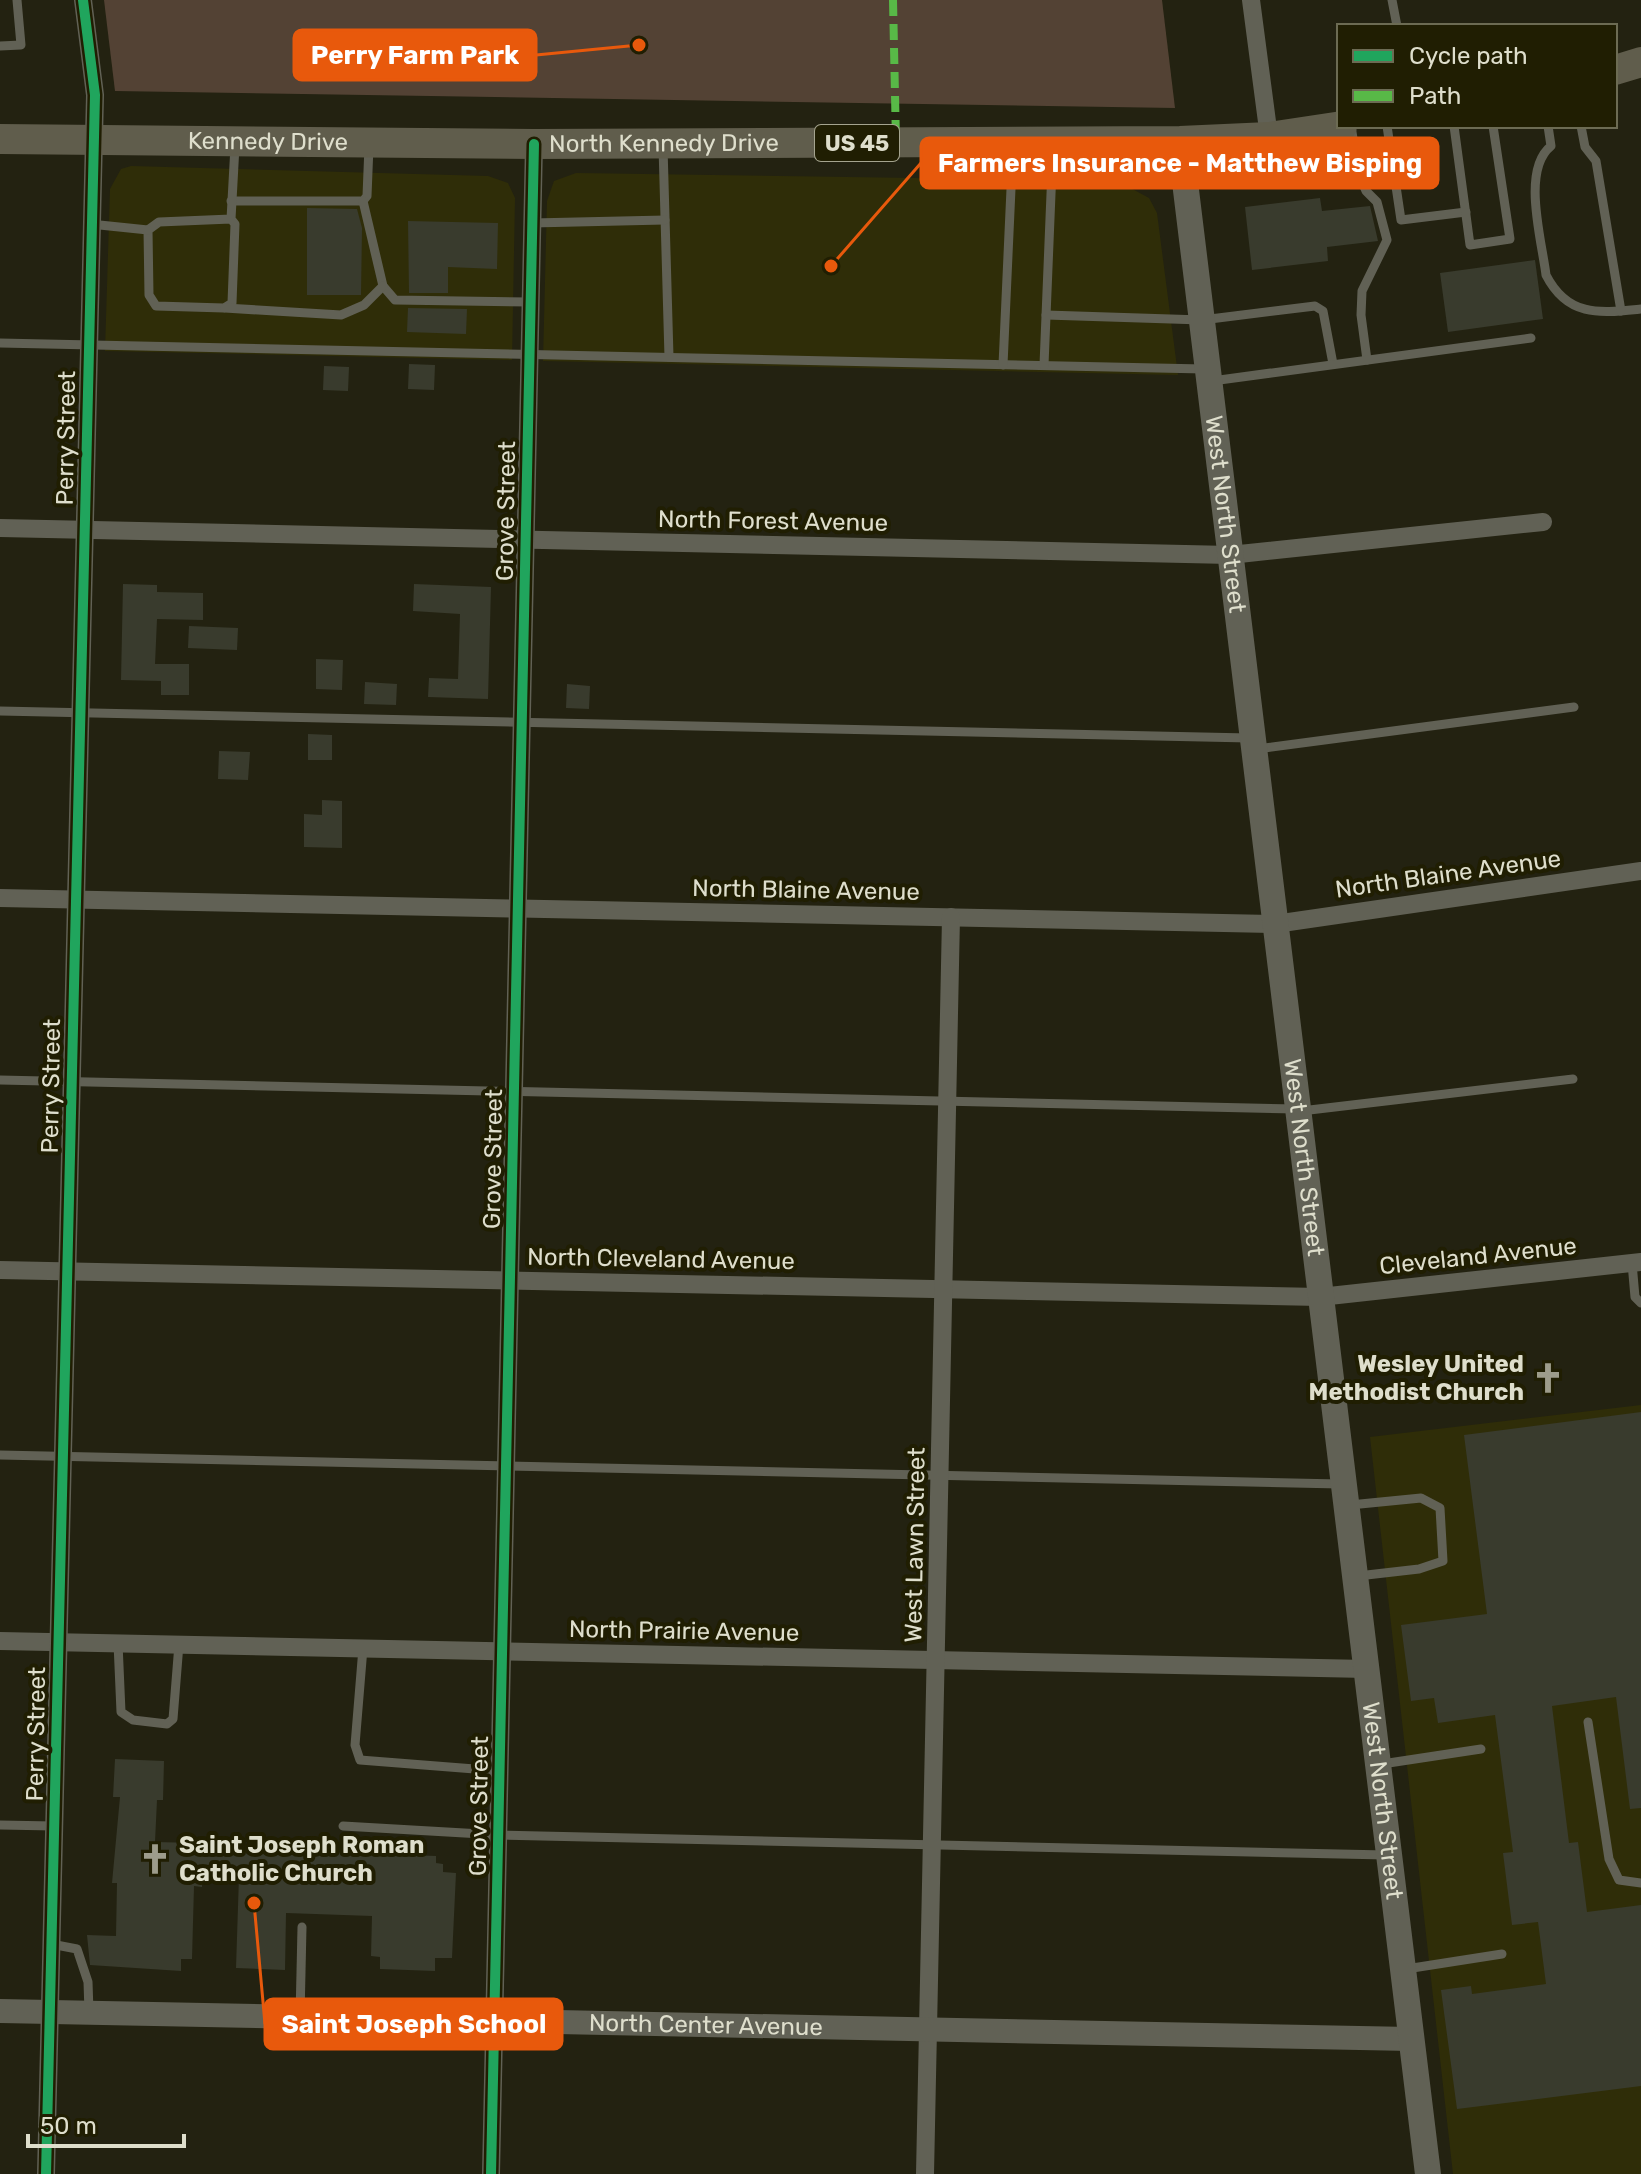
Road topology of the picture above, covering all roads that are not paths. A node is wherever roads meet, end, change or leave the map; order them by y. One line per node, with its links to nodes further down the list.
1 (17, 0): 6 (lane)
2 (83, 0): 18 (street, Perry Street)
3 (1251, 0): 16 (street)
4 (1392, 0): 5 (lane)
5 (1397, 24)
6 (0, 46)
7 (1641, 62): 8 (main road)
8 (1617, 69)
9 (1337, 127): 16 (main road, US 45)
10 (1351, 128): 46 (lane)
11 (1387, 128): 28 (lane)
12 (1454, 128): 28 (lane)
13 (1493, 128): 28 (lane)
14 (1548, 128): 38 (lane)
15 (1581, 128): 38 (lane)
16 (1269, 137): 20 (main road, US 45)
17 (0, 139): 18 (main road, Kennedy Drive / US 45)
18 (92, 139): 19 (main road, Kennedy Drive / US 45); 32 (street, Perry Street)
19 (235, 141): 21 (main road, Kennedy Drive / US 45); 26 (lane)
20 (1180, 141): 23 (main road, North Kennedy Drive / US 45); 40 (main road, West North Street)
21 (370, 142): 25 (main road, Kennedy Drive / US 45); 27 (lane)
22 (1013, 142): 23 (main road, North Kennedy Drive / US 45); 24 (main road, North Kennedy Drive / US 45); 48 (lane)
23 (1053, 142): 39 (lane)
24 (663, 143): 25 (main road, North Kennedy Drive / US 45); 30 (lane)
25 (534, 144): 31 (street, Grove Street)
26 (231, 201): 27 (lane); 29 (lane)
27 (363, 201): 34 (lane)
28 (1466, 212)
29 (231, 219): 33 (lane); 36 (lane)
30 (665, 220): 31 (lane); 45 (lane)
31 (532, 223): 35 (street, Grove Street)
32 (90, 224): 33 (lane); 43 (street, Perry Street)
33 (148, 230): 36 (lane)
34 (383, 286): 35 (lane); 36 (lane)
35 (531, 302): 44 (street, Grove Street)
36 (224, 308)
37 (1641, 309): 38 (lane)
38 (1621, 311)
39 (1046, 315): 40 (lane); 49 (lane)
40 (1202, 320): 47 (lane); 50 (main road, West North Street)
41 (1531, 338): 46 (lane)
42 (0, 343): 43 (lane)
43 (88, 345): 44 (lane); 53 (street, Perry Street)
44 (530, 354): 45 (lane); 54 (street, Grove Street)
45 (669, 357): 48 (lane)
46 (1367, 360): 47 (lane)
47 (1333, 364): 50 (lane)
48 (1003, 365): 49 (lane)
49 (1044, 365): 50 (lane)
50 (1208, 375): 55 (main road, West North Street)
51 (1543, 522): 55 (street, North Forest Avenue)
52 (0, 528): 53 (street, North Forest Avenue)
53 (83, 530): 54 (street, North Forest Avenue); 58 (street, Perry Street)
54 (526, 540): 55 (street, North Forest Avenue); 59 (street, Grove Street)
55 (1230, 555): 60 (main road, West North Street)
56 (1574, 707): 60 (lane)
57 (0, 711): 58 (lane)
58 (79, 712): 59 (lane); 63 (street, Perry Street)
59 (522, 722): 60 (lane); 64 (street, Grove Street)
60 (1253, 744): 66 (main road, West North Street)
61 (1641, 871): 66 (street, North Blaine Avenue)
62 (0, 898): 63 (street, North Blaine Avenue)
63 (75, 899): 64 (street, North Blaine Avenue); 69 (street, Perry Street)
64 (518, 908): 65 (street, North Blaine Avenue); 70 (street, Grove Street)
65 (951, 917): 66 (street, North Blaine Avenue); 71 (street, West Lawn Street)
66 (1275, 924): 72 (main road, West North Street)
67 (1573, 1079): 72 (lane)
68 (0, 1080): 69 (lane)
69 (71, 1082): 70 (lane); 75 (street, Perry Street)
70 (514, 1092): 71 (lane); 76 (street, Grove Street)
71 (948, 1101): 72 (lane); 77 (street, West Lawn Street)
72 (1298, 1110): 78 (main road, West North Street)
73 (1637, 1262): 78 (street, Cleveland Avenue); 79 (lane)
74 (0, 1270): 75 (street, North Cleveland Avenue)
75 (66, 1271): 76 (street, North Cleveland Avenue); 81 (street, Perry Street)
76 (510, 1280): 77 (street, North Cleveland Avenue); 82 (street, Grove Street)
77 (944, 1289): 78 (street, North Cleveland Avenue); 83 (street, West Lawn Street)
78 (1320, 1297): 84 (main road, West North Street)
79 (1641, 1303)
80 (0, 1455): 81 (lane)
81 (62, 1456): 82 (lane); 87 (street, Perry Street)
82 (506, 1466): 83 (lane); 91 (street, Grove Street)
83 (940, 1475): 84 (lane); 92 (street, West Lawn Street)
84 (1345, 1494): 85 (main road, West North Street); 85 (lane)
85 (1355, 1577): 93 (main road, West North Street)
86 (0, 1641): 87 (street, North Prairie Avenue)
87 (58, 1642): 88 (street, North Prairie Avenue); 99 (street, Perry Street)
88 (118, 1643): 89 (street, North Prairie Avenue); 89 (lane)
89 (179, 1644): 90 (street, North Prairie Avenue)
90 (363, 1648): 91 (street, North Prairie Avenue); 97 (lane)
91 (502, 1651): 92 (street, North Prairie Avenue); 97 (street, Grove Street)
92 (936, 1660): 93 (street, North Prairie Avenue); 102 (street, West Lawn Street)
93 (1367, 1669): 96 (main road, West North Street)
94 (1588, 1722): 104 (lane)
95 (1481, 1749): 96 (lane)
96 (1379, 1764): 103 (main road, West North Street)
97 (500, 1771): 101 (street, Grove Street)
98 (0, 1825): 99 (lane)
99 (54, 1826): 106 (street, Perry Street)
100 (343, 1826): 101 (lane)
101 (499, 1835): 102 (lane); 113 (street, Grove Street)
102 (932, 1845): 103 (lane); 114 (street, West Lawn Street)
103 (1389, 1855): 108 (main road, West North Street)
104 (1641, 1883)
105 (302, 1927): 112 (lane)
106 (51, 1944): 110 (street, Perry Street); 111 (lane)
107 (1502, 1954): 108 (lane)
108 (1403, 1970): 115 (main road, West North Street)
109 (0, 2011): 110 (street, North Center Avenue)
110 (50, 2012): 111 (street, North Center Avenue); 116 (street, Perry Street)
111 (89, 2012): 112 (street, North Center Avenue)
112 (300, 2017): 113 (street, North Center Avenue)
113 (495, 2021): 114 (street, North Center Avenue); 117 (street, Grove Street)
114 (928, 2029): 115 (street, North Center Avenue); 118 (street, West Lawn Street)
115 (1411, 2039): 119 (main road, West North Street)
116 (46, 2174)
117 (491, 2174)
118 (925, 2174)
119 (1428, 2174)

